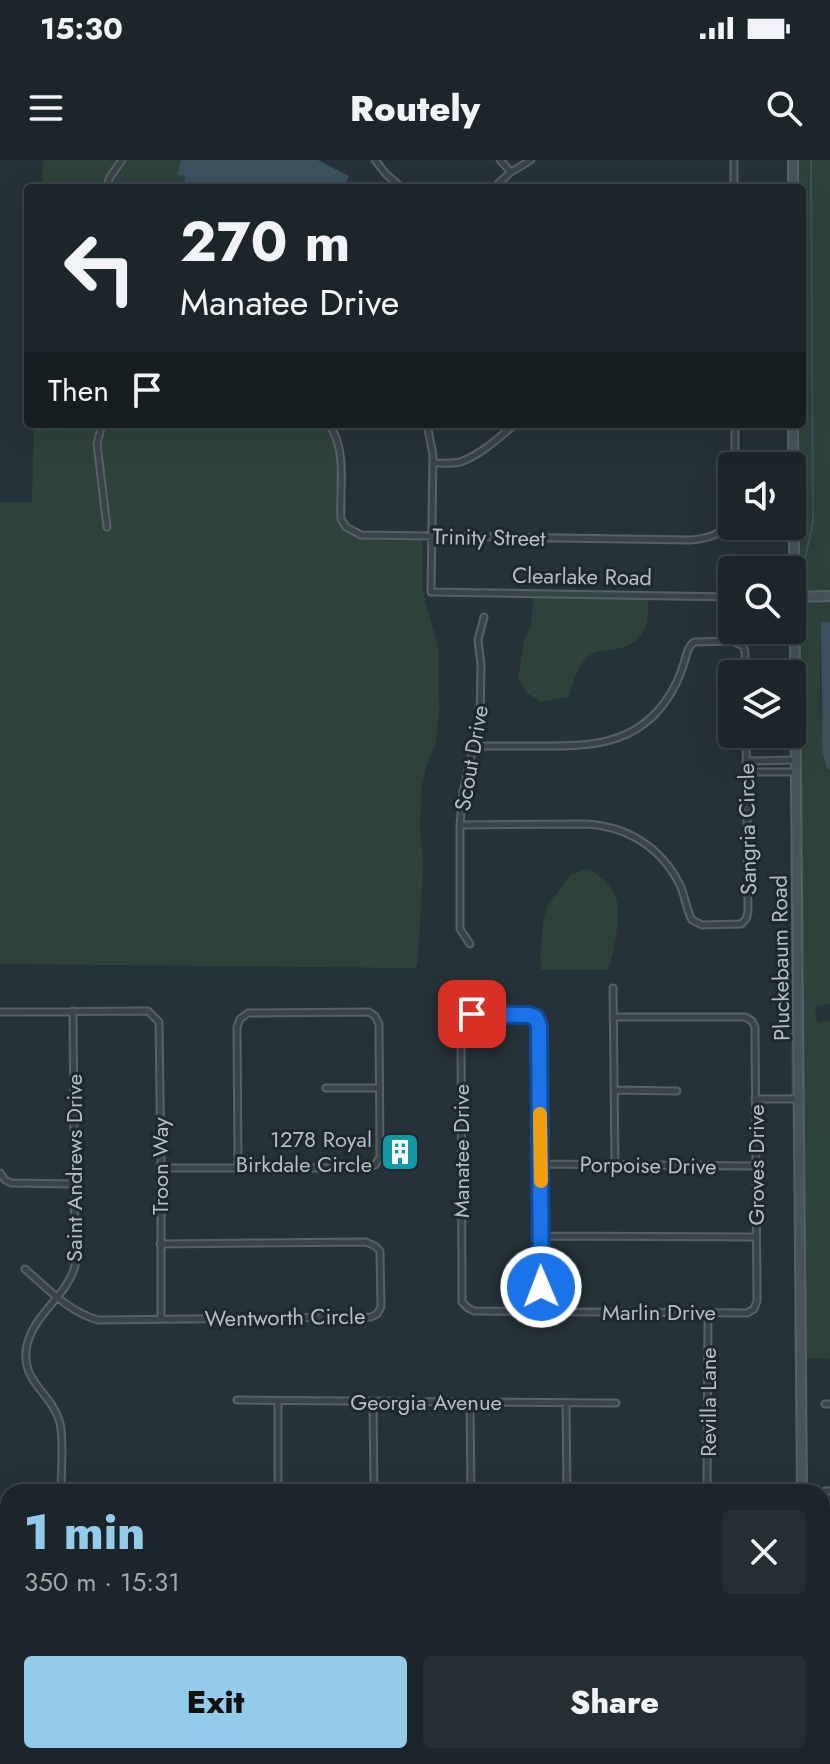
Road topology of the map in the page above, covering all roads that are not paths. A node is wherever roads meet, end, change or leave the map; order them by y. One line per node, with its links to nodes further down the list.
1 (122, 160): 8 (street)
2 (375, 160): 9 (street)
3 (500, 160): 7 (street)
4 (531, 160): 7 (street)
5 (734, 160): 11 (street)
6 (793, 160): 12 (street)
7 (511, 172): 10 (street)
8 (107, 184)
9 (397, 184)
10 (498, 184)
11 (734, 184)
12 (793, 184)
13 (101, 428): 21 (street)
14 (331, 428): 23 (street, Trinity Street)
15 (428, 428): 20 (street)
16 (510, 428): 20 (street)
17 (735, 428): 19 (street)
18 (793, 428): 24 (street, Pluckebaum Road)
19 (735, 452)
20 (433, 463): 23 (street)
21 (107, 527)
22 (718, 534): 23 (street, Trinity Street)
23 (432, 537): 26 (street, Clearlake Road)
24 (793, 556)
25 (830, 596): 27 (street)
26 (718, 597)
27 (806, 597)
28 (484, 617): 31 (street, Scout Drive)
29 (794, 644): 33 (street, Pluckebaum Road)
30 (745, 660): 31 (street)
31 (474, 746): 37 (street, Scout Drive)
32 (746, 748): 34 (street, Sangria Circle)
33 (796, 760): 34 (street); 36 (street, Pluckebaum Road)
34 (746, 761): 35 (street, Sangria Circle)
35 (747, 772): 36 (street); 37 (street, Sangria Circle)
36 (796, 772): 48 (street, Pluckebaum Road)
37 (460, 825): 38 (street, Scout Drive)
38 (470, 944)
39 (613, 988): 42 (street)
40 (73, 1011): 41 (street); 52 (street, Troon Way); 55 (street, Saint Andrews Drive)
41 (0, 1012)
42 (613, 1017): 45 (street); 47 (street, Groves Drive)
43 (326, 1088): 44 (street)
44 (379, 1088): 53 (street); 53 (street)
45 (614, 1090): 46 (street); 50 (street)
46 (677, 1091)
47 (755, 1099): 48 (street); 51 (street, Groves Drive)
48 (800, 1099): 78 (street, Pluckebaum Road)
49 (541, 1164): 50 (street, Porpoise Drive); 56 (street); 61 (street, Manatee Drive)
50 (615, 1164): 51 (street, Porpoise Drive)
51 (755, 1166): 57 (street, Groves Drive)
52 (161, 1168): 53 (street); 58 (street, Troon Way)
53 (238, 1169)
54 (0, 1173): 55 (street)
55 (74, 1184): 60 (street, Saint Andrews Drive)
56 (541, 1236): 57 (street); 63 (street)
57 (756, 1237): 62 (street, Groves Drive)
58 (160, 1244): 65 (street, Troon Way); 65 (street, Wentworth Circle)
59 (25, 1269): 60 (street, Wentworth Circle)
60 (57, 1297): 65 (street, Wentworth Circle); 72 (street, Saint Andrews Drive)
61 (468, 1308): 63 (street, Marlin Drive)
62 (754, 1309): 64 (street, Marlin Drive)
63 (542, 1312): 64 (street, Marlin Drive)
64 (708, 1313): 77 (street, Revilla Lane)
65 (161, 1319)
66 (237, 1400): 67 (street, Georgia Avenue)
67 (278, 1401): 68 (street, Georgia Avenue); 73 (street)
68 (373, 1402): 69 (street, Georgia Avenue); 74 (street)
69 (470, 1403): 70 (street, Georgia Avenue); 75 (street)
70 (566, 1403): 71 (street, Georgia Avenue); 76 (street)
71 (616, 1403)
72 (61, 1484)
73 (278, 1484)
74 (374, 1484)
75 (471, 1484)
76 (567, 1484)
77 (707, 1484)
78 (802, 1484)

